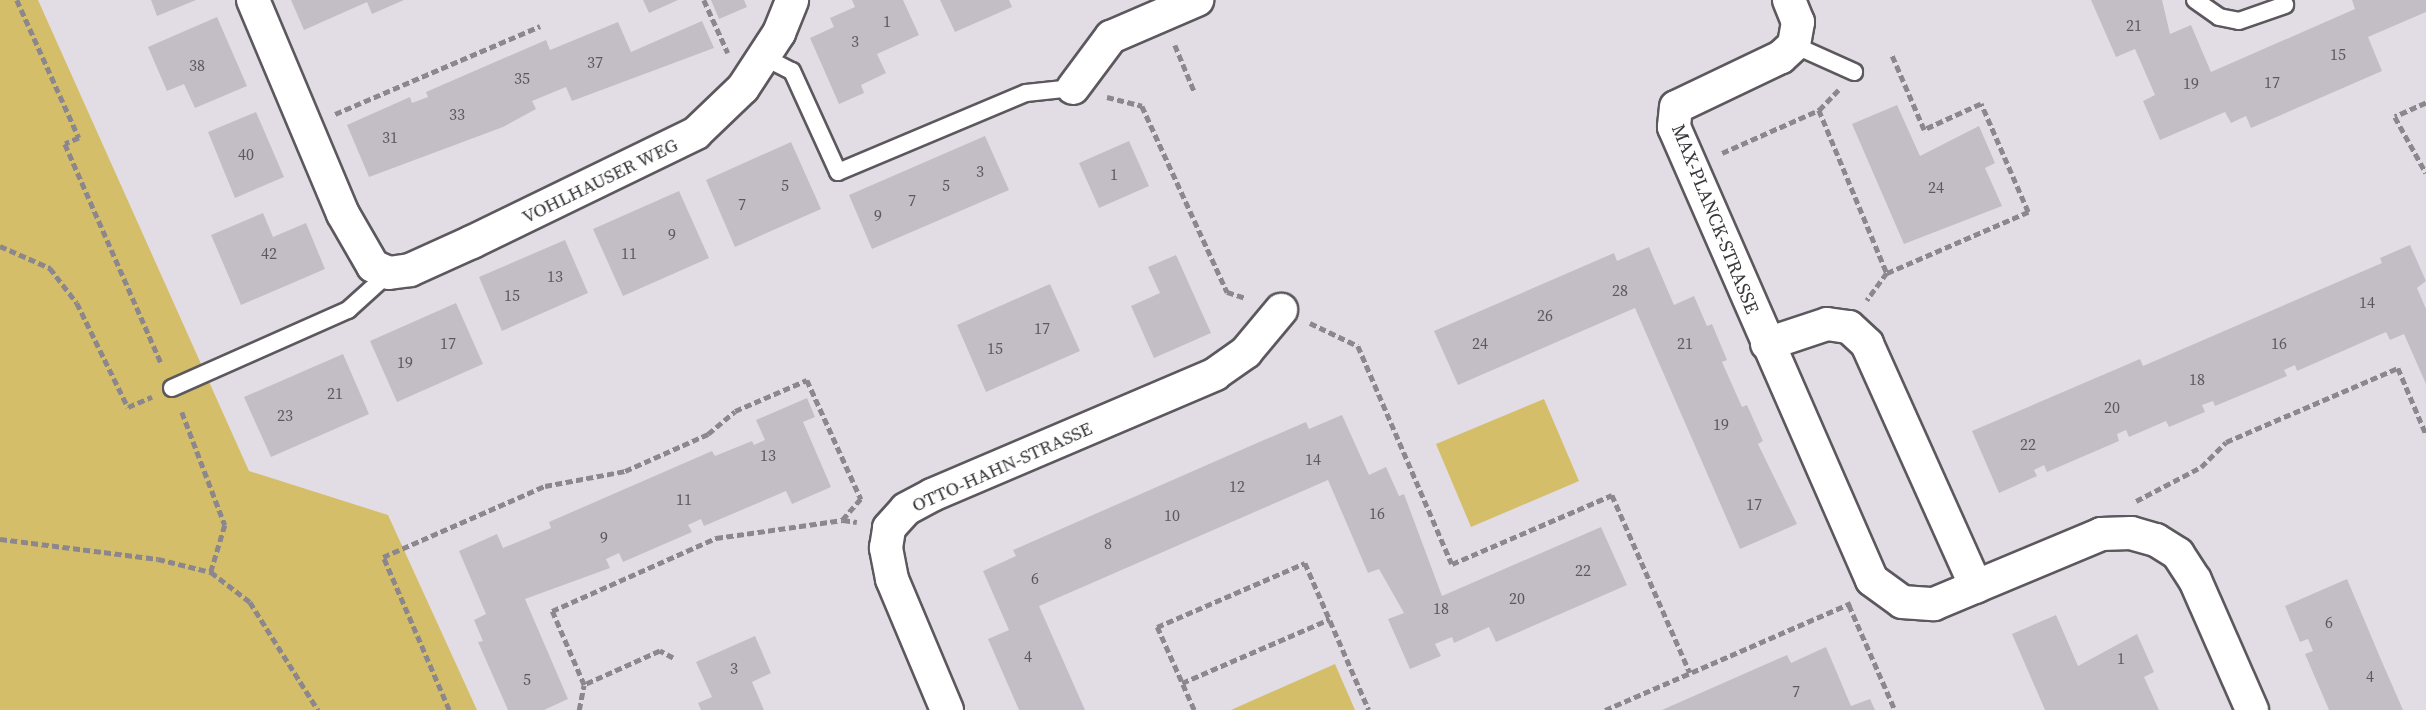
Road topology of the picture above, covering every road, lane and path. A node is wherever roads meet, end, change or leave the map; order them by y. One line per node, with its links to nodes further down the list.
1 (18, 0): 28 (path)
2 (253, 0): 19 (street)
3 (704, 0): 15 (path)
4 (792, 0): 13 (street, VOHLHAUSER WEG)
5 (1197, 0): 9 (street)
6 (1789, 0): 11 (street)
7 (2195, 0): 8 (lane)
8 (2285, 5)
9 (1161, 16): 16 (street); 17 (path)
10 (540, 26): 19 (path)
11 (1794, 45): 14 (lane); 20 (street, MAX-PLANCK-STRASSE)
12 (1892, 56): 23 (path)
13 (764, 57): 15 (street, VOHLHAUSER WEG); 16 (lane)
14 (1854, 72)
15 (743, 88): 24 (street, VOHLHAUSER WEG)
16 (1073, 88): 25 (path)
17 (1195, 93)
18 (2426, 103): 21 (path)
19 (306, 126): 24 (street)
20 (1692, 167): 23 (path); 27 (street, MAX-PLANCK-STRASSE)
21 (2426, 173)
22 (0, 246): 28 (path)
23 (1887, 273): 26 (path)
24 (389, 274): 28 (lane)
25 (1281, 310): 31 (street, OTTO-HAHN-STRASSE); 40 (path)
26 (1849, 327): 27 (street); 35 (street)
27 (1767, 344): 36 (street, MAX-PLANCK-STRASSE)
28 (172, 388): 34 (path)
29 (2426, 434): 32 (path)
30 (843, 520): 31 (path); 42 (path); 44 (path)
31 (889, 528): 46 (street)
32 (2131, 533): 35 (street); 51 (street)
33 (0, 539): 34 (path)
34 (211, 572): 43 (path)
35 (1976, 587): 36 (street)
36 (1880, 590): 37 (path)
37 (1849, 604): 40 (path); 50 (path)
38 (1330, 619): 41 (path); 41 (path); 48 (path)
39 (673, 657): 42 (path)
40 (1690, 673): 49 (path)
41 (1182, 683): 47 (path)
42 (584, 685): 45 (path)
43 (318, 710)
44 (449, 710)
45 (579, 710)
46 (947, 710)
47 (1194, 710)
48 (1369, 710)
49 (1605, 710)
50 (1895, 710)
51 (2252, 710)

